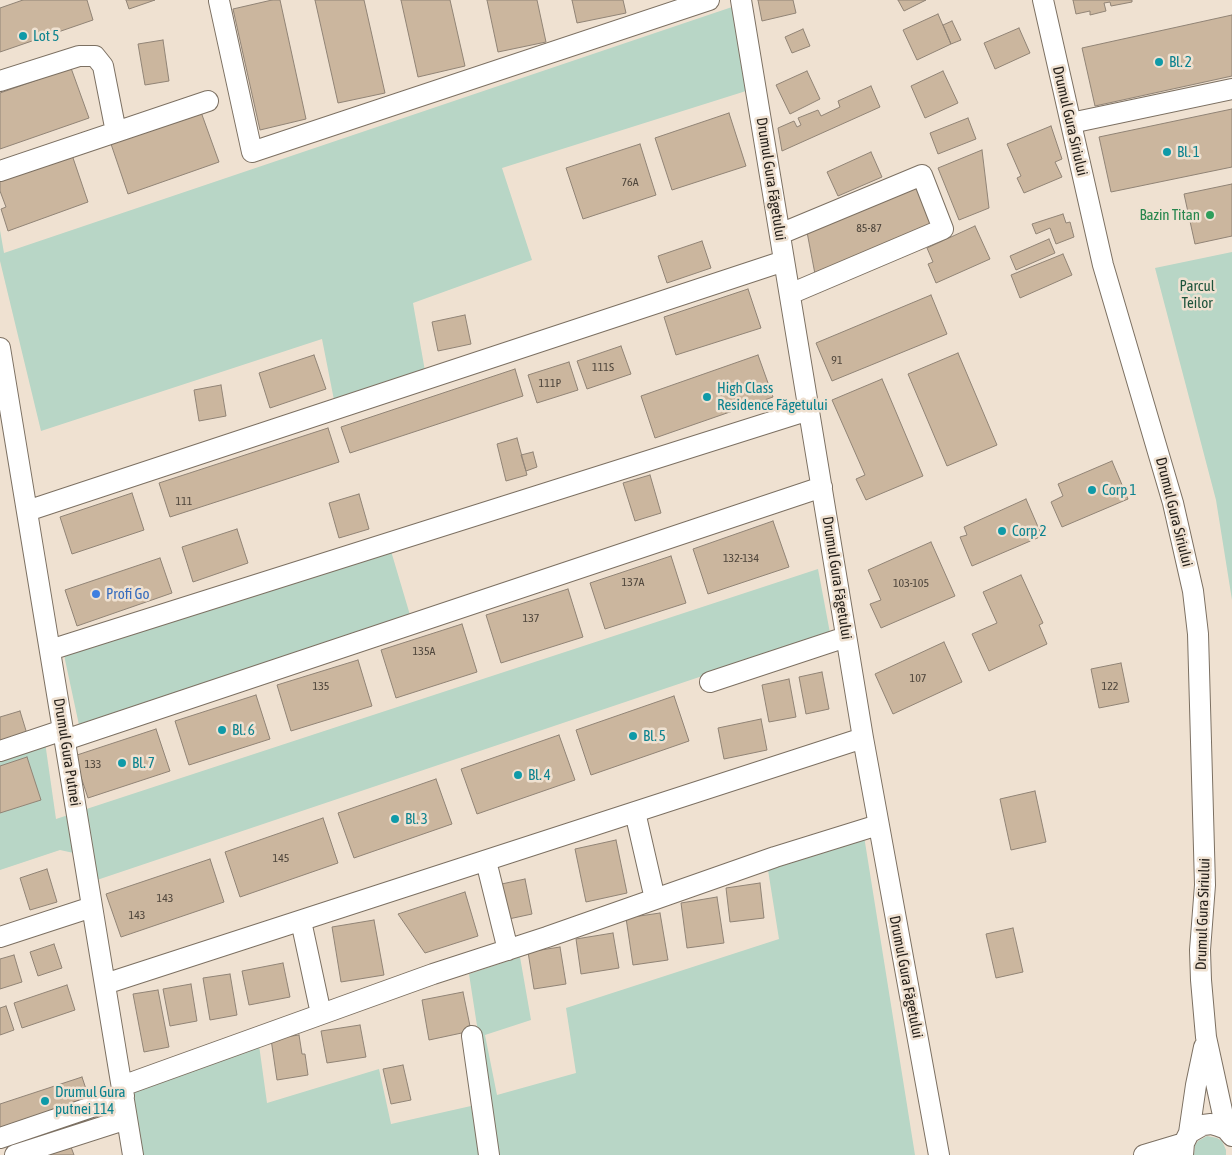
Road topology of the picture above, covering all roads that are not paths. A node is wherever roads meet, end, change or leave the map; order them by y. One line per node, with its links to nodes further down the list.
1 (709, 0): 4 (street)
2 (742, 0): 11 (street, Drumul Gura Făgetului)
3 (1043, 0): 8 (street, Drumul Gura Siriului)
4 (219, 1)
5 (0, 81): 9 (street)
6 (1232, 88): 8 (street)
7 (208, 101): 9 (street)
8 (1071, 123): 36 (street, Drumul Gura Siriului)
9 (116, 132): 10 (street)
10 (0, 171)
11 (780, 234): 12 (street, Drumul Gura Făgetului); 13 (street)
12 (784, 261): 13 (street, Drumul Gura Făgetului); 18 (street)
13 (790, 294): 16 (street, Drumul Gura Făgetului)
14 (0, 348): 15 (street, Drumul Gura Putnei)
15 (5, 407): 18 (street, Drumul Gura Putnei)
16 (809, 410): 17 (street, Drumul Gura Făgetului); 20 (street)
17 (822, 487): 19 (street, Drumul Gura Făgetului); 22 (street)
18 (27, 511): 20 (street, Drumul Gura Putnei)
19 (846, 637): 21 (street); 23 (street, Drumul Gura Făgetului)
20 (50, 650): 22 (street, Drumul Gura Putnei)
21 (710, 682)
22 (64, 735): 24 (street); 29 (street, Drumul Gura Putnei)
23 (863, 738): 25 (street); 26 (street, Drumul Gura Făgetului)
24 (0, 751)
25 (635, 812): 27 (street); 28 (street)
26 (878, 825): 28 (street); 45 (street, Drumul Gura Făgetului)
27 (486, 861): 30 (street); 32 (street)
28 (655, 899): 32 (street)
29 (92, 907): 31 (street); 33 (street, Drumul Gura Putnei)
30 (301, 921): 33 (street); 34 (street)
31 (0, 938)
32 (508, 950): 34 (street)
33 (105, 984): 37 (street, Drumul Gura Putnei)
34 (321, 1014): 37 (street)
35 (472, 1036): 44 (street)
36 (1206, 1037): 39 (street, Drumul Gura Siriului); 41 (street, Drumul Gura Siriului)
37 (123, 1091): 38 (street, Drumul Gura Putnei); 40 (street)
38 (127, 1119): 42 (street); 43 (street, Drumul Gura Putnei)
39 (1229, 1133): 41 (street)
40 (0, 1138)
41 (1185, 1144): 46 (street)
42 (15, 1155)
43 (133, 1155)
44 (489, 1155)
45 (940, 1155)
46 (1144, 1155)

